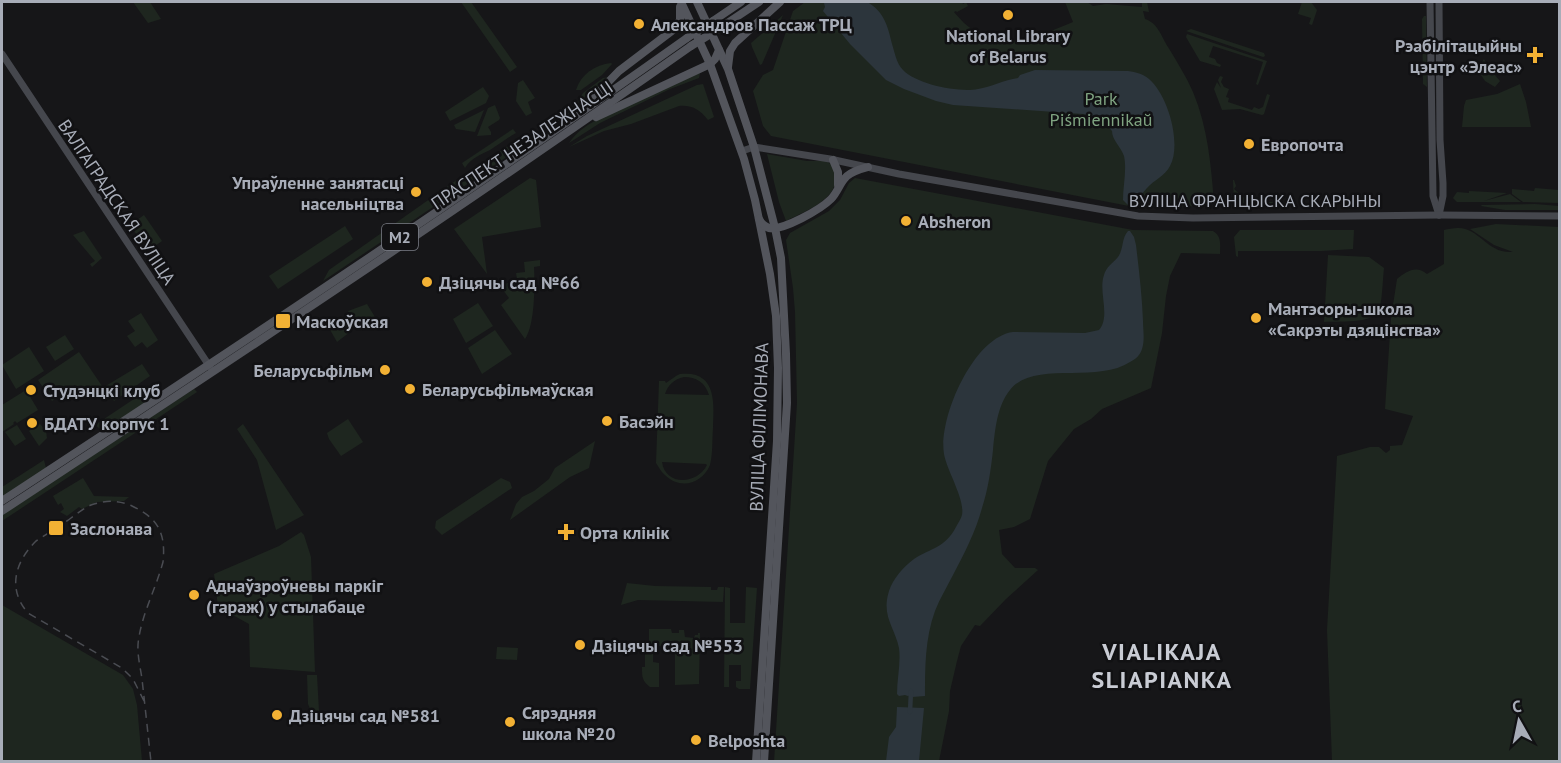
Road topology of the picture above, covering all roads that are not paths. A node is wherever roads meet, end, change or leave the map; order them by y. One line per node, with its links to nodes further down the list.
1 (680, 2): 12 (main road, ВУЛІЦА ФІЛІМОНАВА); 14 (main road)
2 (733, 2): 9 (main road)
3 (741, 2): 9 (main road, ПРАСПЕКТ НЕЗАЛЕЖНАСЦІ / М2)
4 (759, 2): 15 (main road, ПРАСПЕКТ НЕЗАЛЕЖНАСЦІ / М2, bridge)
5 (780, 2): 13 (main road)
6 (1430, 2): 21 (main road)
7 (1439, 2): 21 (main road)
8 (698, 3): 10 (main road, ВУЛІЦА ФІЛІМОНАВА)
9 (716, 19): 14 (main road, ПРАСПЕКТ НЕЗАЛЕЖНАСЦІ / М2, bridge)
10 (719, 50): 12 (main road); 13 (main road, ВУЛІЦА ФІЛІМОНАВА)
11 (2, 54): 26 (main road, ВАЛГАГРАДСКАЯ ВУЛІЦА)
12 (710, 64): 15 (main road); 17 (main road, ВУЛІЦА ФІЛІМОНАВА)
13 (728, 69): 16 (main road, ВУЛІЦА ФІЛІМОНАВА)
14 (575, 117): 26 (main road, ПРАСПЕКТ НЕЗАЛЕЖНАСЦІ / М2)
15 (573, 129): 26 (main road, ПРАСПЕКТ НЕЗАЛЕЖНАСЦІ / М2)
16 (754, 147): 17 (main road, ВУЛІЦА ФРАНЦЫСКА СКАРЫНЫ); 18 (main road, ВУЛІЦА ФРАНЦЫСКА СКАРЫНЫ); 24 (main road, ВУЛІЦА ФІЛІМОНАВА)
17 (742, 151): 23 (main road, ВУЛІЦА ФІЛІМОНАВА)
18 (833, 160): 19 (main road, ВУЛІЦА ФРАНЦЫСКА СКАРЫНЫ); 20 (main road)
19 (868, 167): 20 (main road); 21 (main road, ВУЛІЦА ФРАНЦЫСКА СКАРЫНЫ)
20 (838, 189): 24 (main road)
21 (1439, 215): 22 (main road, ВУЛІЦА ФРАНЦЫСКА СКАРЫНЫ)
22 (1560, 216)
23 (758, 217): 24 (main road); 25 (main road, ВУЛІЦА ФІЛІМОНАВА)
24 (775, 228): 25 (main road, ВУЛІЦА ФІЛІМОНАВА)
25 (783, 368): 29 (main road, ВУЛІЦА ФІЛІМОНАВА)
26 (211, 369): 27 (main road, ПРАСПЕКТ НЕЗАЛЕЖНАСЦІ / М2); 28 (main road, ПРАСПЕКТ НЕЗАЛЕЖНАСЦІ / М2)
27 (2, 501)
28 (2, 511)
29 (762, 730): 30 (main road, ВУЛІЦА ФІЛІМОНАВА); 31 (main road, ВУЛІЦА ФІЛІМОНАВА)
30 (756, 762)
31 (764, 762)

